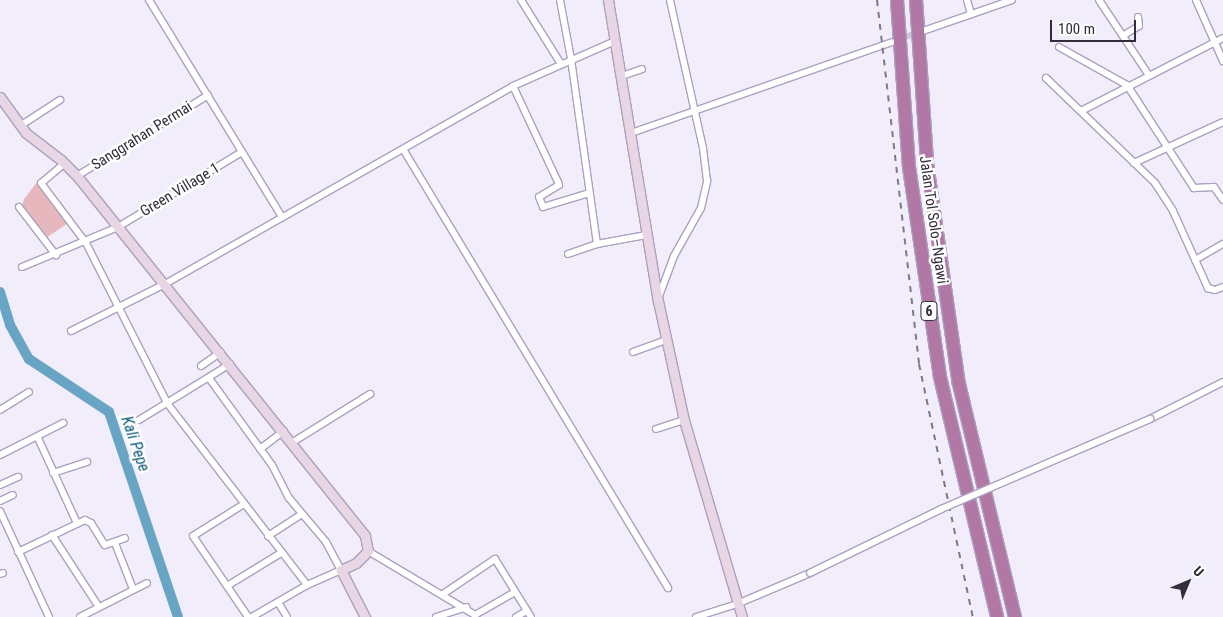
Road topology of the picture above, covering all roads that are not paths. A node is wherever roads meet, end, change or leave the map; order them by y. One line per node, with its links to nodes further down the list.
1 (149, 0): 30 (street)
2 (521, 0): 23 (street)
3 (560, 0): 21 (street)
4 (608, 0): 17 (street)
5 (670, 0): 33 (street)
6 (897, 0): 124 (highway, Jalan Tol Solo–Ngawi / 6)
7 (916, 0): 125 (highway, Jalan Tol Solo–Ngawi / 6)
8 (967, 0): 12 (street)
9 (1012, 0): 12 (street)
10 (1099, 0): 15 (street)
11 (1196, 0): 19 (street)
12 (971, 14): 14 (street)
13 (1138, 17): 15 (street)
14 (923, 31)
15 (1124, 36): 25 (street)
16 (1223, 38): 19 (street)
17 (615, 41): 21 (street); 26 (street)
18 (892, 42): 33 (street)
19 (1214, 42): 22 (street); 25 (street)
20 (1059, 47): 28 (street)
21 (571, 59): 23 (street); 44 (street)
22 (1223, 61)
23 (561, 64): 29 (street)
24 (642, 69): 26 (street)
25 (1148, 74): 28 (street)
26 (622, 76): 37 (street)
27 (1046, 78): 34 (street)
28 (1127, 85): 34 (street); 38 (street)
29 (513, 86): 39 (street); 44 (street)
30 (208, 95): 40 (street); 43 (street, Sanggrahan Permai)
31 (0, 97): 36 (street)
32 (60, 100): 36 (street)
33 (695, 110): 37 (street); 59 (street)
34 (1081, 111): 42 (street)
35 (1223, 122): 38 (street)
36 (20, 126): 41 (street)
37 (631, 133): 49 (street)
38 (1169, 147): 42 (street); 45 (street)
39 (403, 149): 47 (street); 103 (street)
40 (242, 152): 47 (street); 48 (street, Green Village 1)
41 (65, 163): 43 (street); 50 (street)
42 (1134, 163): 55 (street)
43 (77, 176): 48 (street)
44 (589, 193): 51 (street)
45 (1223, 200)
46 (20, 207): 54 (street)
47 (282, 217): 57 (street)
48 (118, 227): 50 (street, Green Village 1); 57 (street)
49 (646, 235): 51 (street); 59 (street)
50 (86, 243): 54 (street, Green Village 1); 60 (street)
51 (597, 244): 53 (street)
52 (1223, 244): 55 (street)
53 (568, 254)
54 (56, 255): 56 (street, Green Village 1)
55 (1195, 260): 58 (street)
56 (22, 268)
57 (165, 284): 60 (street); 63 (street)
58 (1223, 286)
59 (658, 301): 62 (street)
60 (118, 306): 61 (street); 71 (street)
61 (71, 331)
62 (666, 340): 64 (street); 74 (street)
63 (221, 352): 65 (street); 66 (street)
64 (633, 352)
65 (230, 364): 67 (street); 77 (street)
66 (201, 366)
67 (209, 378): 71 (street); 80 (street)
68 (1223, 382): 108 (street, bridge)
69 (29, 392): 72 (street)
70 (370, 394): 79 (street)
71 (167, 403): 73 (street); 88 (street)
72 (0, 410)
73 (139, 420)
74 (684, 420): 76 (street); 108 (street)
75 (63, 423): 78 (street)
76 (656, 429)
77 (284, 431): 79 (street); 80 (street)
78 (38, 438): 81 (street); 83 (street)
79 (293, 442): 96 (street)
80 (260, 449): 90 (street)
81 (1, 453)
82 (86, 462): 83 (street)
83 (53, 473): 91 (street)
84 (18, 477): 85 (street)
85 (0, 485)
86 (14, 495): 87 (street)
87 (0, 501)
88 (244, 504): 93 (street); 102 (street)
89 (0, 512): 97 (street)
90 (302, 514): 93 (street); 99 (street)
91 (77, 523): 92 (street); 95 (street)
92 (52, 535): 97 (street); 109 (street)
93 (268, 536): 98 (street)
94 (125, 538): 95 (street)
95 (115, 543): 104 (street)
96 (368, 551): 99 (street); 106 (street)
97 (18, 552): 113 (street)
98 (281, 553): 101 (street); 102 (street)
99 (341, 570): 101 (street); 118 (street)
100 (147, 583): 104 (street)
101 (306, 585): 107 (street)
102 (227, 586): 115 (street)
103 (668, 588)
104 (134, 589): 109 (street)
105 (516, 592): 106 (street); 111 (street); 112 (street)
106 (443, 594): 110 (street)
107 (278, 602): 116 (street); 117 (street)
108 (737, 604): 122 (street); 123 (street)
109 (99, 607): 114 (street)
110 (466, 607): 112 (street); 119 (street)
111 (527, 610): 120 (street); 121 (street)
112 (476, 616)
113 (49, 617)
114 (80, 617)
115 (248, 617)
116 (252, 617)
117 (287, 617)
118 (365, 617)
119 (436, 617)
120 (516, 617)
121 (531, 617)
122 (696, 617)
123 (742, 617)
124 (997, 617)
125 (1015, 617)

